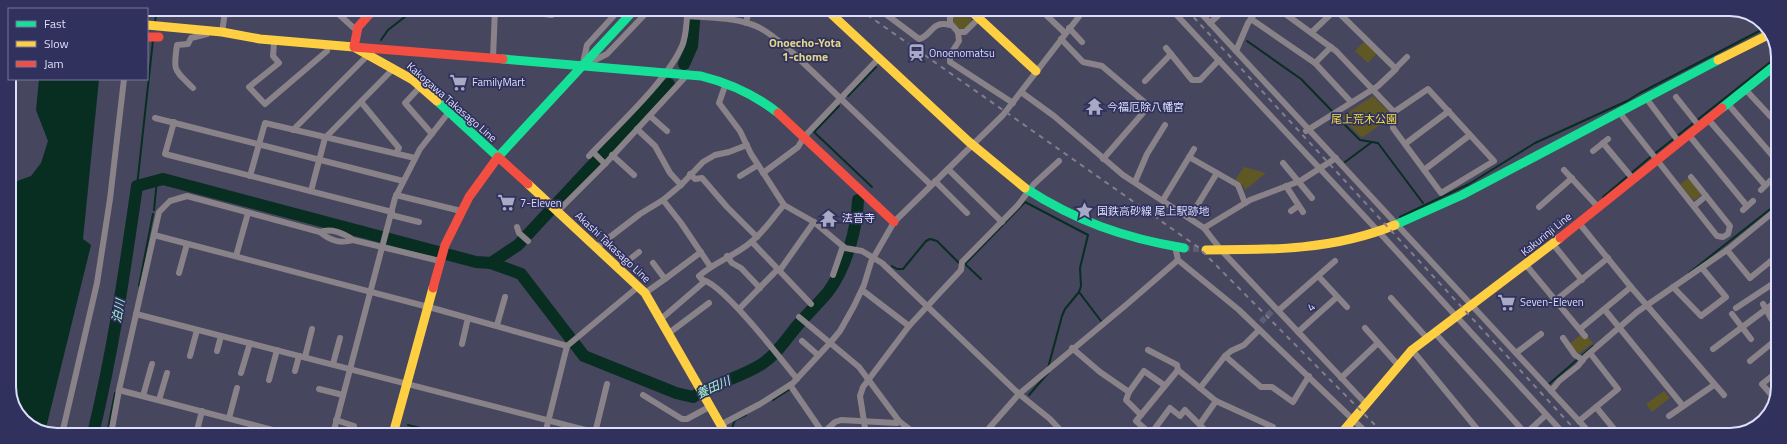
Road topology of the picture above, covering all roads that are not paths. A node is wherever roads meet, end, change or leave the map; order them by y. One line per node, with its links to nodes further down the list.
1 (222, 16): 32 (street)
2 (340, 16): 30 (street)
3 (368, 16): 30 (street)
4 (495, 16): 49 (street)
5 (614, 16): 53 (street)
6 (628, 16): 53 (street, Kakogawa Takasago Line)
7 (643, 16): 53 (street)
8 (687, 16): 58 (street)
9 (698, 16): 26 (street)
10 (748, 16): 26 (street)
11 (833, 16): 50 (street)
12 (887, 16): 29 (street)
13 (951, 16): 29 (street)
14 (977, 16): 24 (street)
15 (1048, 16): 31 (street)
16 (1079, 16): 31 (street)
17 (1178, 16): 51 (street)
18 (1204, 16): 27 (street)
19 (1218, 16): 27 (street)
20 (1252, 16): 25 (street)
21 (1289, 16): 34 (street)
22 (1329, 16): 34 (street)
23 (1342, 16): 55 (street)
24 (979, 18): 33 (street); 57 (street)
25 (1250, 19): 45 (street); 52 (street)
26 (746, 23): 70 (street)
27 (1210, 23): 45 (street)
28 (148, 25): 32 (street, Kakogawa Takasago Line)
29 (950, 25): 33 (street)
30 (356, 30): 42 (street)
31 (1067, 31): 38 (street); 39 (street)
32 (218, 32): 41 (street, Kakogawa Takasago Line); 64 (street)
33 (958, 32): 73 (street)
34 (1312, 32): 43 (street)
35 (1765, 36): 69 (street)
36 (148, 37): 37 (street)
37 (159, 37)
38 (1061, 39): 57 (street); 110 (street)
39 (1082, 42)
40 (274, 43): 41 (street)
41 (327, 44): 42 (street, Kakogawa Takasago Line)
42 (354, 47): 46 (street, Kakogawa Takasago Line); 49 (street)
43 (1331, 47): 52 (street); 65 (street)
44 (1166, 48): 47 (street)
45 (1236, 51): 88 (street)
46 (369, 54): 54 (street, Kakogawa Takasago Line); 87 (street)
47 (1171, 54): 51 (street); 61 (street)
48 (1407, 57): 55 (street)
49 (493, 58): 53 (street)
50 (878, 59): 70 (street); 99 (street)
51 (1219, 60): 117 (street)
52 (1315, 63): 72 (street)
53 (582, 66): 58 (street); 105 (street, Kakogawa Takasago Line)
54 (394, 68): 63 (street, Kakogawa Takasago Line); 71 (street)
55 (1396, 68): 65 (street)
56 (1771, 69): 66 (street, Kakurinji Line)
57 (1036, 71): 67 (street)
58 (667, 72): 59 (street); 114 (street)
59 (685, 74): 62 (street); 79 (street)
60 (124, 80): 329 (street)
61 (1145, 81)
62 (726, 83): 93 (street); 98 (street)
63 (420, 87): 76 (street, Kakogawa Takasago Line); 90 (street)
64 (193, 88)
65 (1371, 89): 72 (street); 77 (street)
66 (1744, 90): 74 (street, Kakurinji Line); 80 (street)
67 (1021, 92): 73 (street); 110 (street)
68 (1676, 97): 84 (street)
69 (1646, 98): 78 (street); 95 (street)
70 (840, 99): 93 (street); 131 (street)
71 (361, 102): 94 (street); 102 (street)
72 (1351, 102): 88 (street)
73 (1013, 103): 99 (street)
74 (1727, 103): 82 (street, Kakurinji Line); 103 (street)
75 (1449, 111): 77 (street); 92 (street); 97 (street)
76 (449, 112): 90 (street); 105 (street, Kakogawa Takasago Line)
77 (1394, 112): 97 (street)
78 (1619, 112): 107 (street); 166 (street)
79 (650, 116): 86 (street); 89 (street)
80 (1771, 117)
81 (155, 118): 83 (street)
82 (1707, 118): 84 (street, Kakurinji Line); 134 (street)
83 (174, 122): 96 (street); 125 (street)
84 (1697, 122): 91 (street, Kakurinji Line)
85 (1165, 125): 130 (street)
86 (637, 129): 104 (street); 133 (street)
87 (292, 130): 94 (street); 96 (street)
88 (1308, 130): 109 (street)
89 (667, 131)
90 (432, 134): 108 (street)
91 (1688, 134): 95 (street, Kakurinji Line); 143 (street)
92 (1470, 135): 118 (street); 118 (street)
93 (804, 137): 120 (street); 163 (street)
94 (325, 138): 102 (street); 111 (street)
95 (1676, 138): 107 (street, Kakurinji Line)
96 (259, 144): 111 (street); 125 (street)
97 (1405, 144): 118 (street)
98 (747, 145): 115 (street); 122 (street)
99 (972, 146): 116 (street); 137 (street)
100 (1194, 149): 106 (street)
101 (1593, 151): 127 (street)
102 (396, 154): 108 (street)
103 (1771, 154)
104 (612, 155): 114 (street); 123 (street)
105 (498, 157): 151 (street); 152 (street, Akashi Takasago Line)
106 (1189, 157): 121 (street); 142 (street)
107 (1654, 157): 127 (street, Kakurinji Line); 149 (street)
108 (415, 158): 129 (street)
109 (1336, 158): 117 (street); 166 (street)
110 (1103, 159): 130 (street)
111 (319, 160): 129 (street); 136 (street)
112 (1059, 160): 137 (street)
113 (1284, 163): 132 (street)
114 (604, 164): 152 (street)
115 (758, 165): 120 (street); 126 (street)
116 (948, 169): 131 (street); 164 (street)
117 (1320, 169): 132 (street); 169 (street)
118 (1424, 170)
119 (1564, 170): 124 (street)
120 (763, 173): 145 (street)
121 (1217, 173): 144 (street); 160 (street)
122 (690, 174): 133 (street); 171 (street)
123 (634, 175)
124 (1573, 175): 146 (street); 148 (street)
125 (250, 176): 136 (street)
126 (740, 176)
127 (1630, 176): 146 (street, Kakurinji Line)
128 (1691, 177): 139 (street)
129 (403, 181): 138 (street)
130 (1135, 182): 142 (street)
131 (933, 183): 150 (street); 163 (street)
132 (1301, 183): 135 (street); 140 (street)
133 (681, 184): 141 (street)
134 (1765, 186)
135 (1287, 189): 144 (street); 147 (street)
136 (310, 191): 158 (street)
137 (1030, 191): 164 (street); 176 (street)
138 (396, 195): 151 (street); 158 (street)
139 (1706, 196): 149 (street); 149 (street)
140 (1312, 198)
141 (663, 200): 177 (street); 184 (street)
142 (1163, 200): 160 (street)
143 (1753, 201)
144 (1245, 203): 168 (street)
145 (784, 204): 162 (street); 171 (street)
146 (1597, 205): 165 (street, Kakurinji Line)
147 (1298, 206): 153 (street); 155 (street)
148 (1544, 206)
149 (1694, 206)
150 (961, 207): 154 (street); 157 (street)
151 (461, 211): 189 (street)
152 (557, 211): 177 (street, Akashi Takasago Line)
153 (1291, 211)
154 (956, 212)
155 (1302, 212)
156 (248, 213): 170 (street); 174 (street); 185 (street)
157 (967, 213)
158 (392, 214): 161 (street); 174 (street)
159 (1771, 215): 182 (street)
160 (1190, 217): 168 (street)
161 (419, 222)
162 (814, 222): 178 (street); 198 (street)
163 (894, 222): 187 (street)
164 (1002, 222): 222 (street)
165 (1579, 223): 175 (street, Kakurinji Line); 188 (street)
166 (1398, 224): 169 (street); 221 (street)
167 (516, 227): 172 (street)
168 (1204, 228): 181 (street)
169 (1378, 231): 181 (street); 233 (street)
170 (154, 235): 173 (street); 231 (street)
171 (754, 240): 186 (street); 198 (street)
172 (528, 242)
173 (186, 244): 185 (street); 199 (street)
174 (383, 244): 189 (street); 211 (street)
175 (1553, 244): 194 (street, Kakurinji Line); 204 (street)
176 (1175, 246): 179 (street); 190 (street)
177 (597, 247): 196 (street, Akashi Takasago Line)
178 (844, 247): 187 (street); 200 (street)
179 (1184, 248)
180 (1206, 250): 181 (street)
181 (1221, 250): 228 (street)
182 (1728, 250): 192 (street); 197 (street)
183 (639, 252): 196 (street)
184 (701, 252): 195 (street); 202 (street)
185 (236, 256): 211 (street)
186 (727, 256): 195 (street); 208 (street)
187 (874, 257): 210 (street); 222 (street)
188 (1608, 258): 204 (street); 206 (street)
189 (440, 259): 223 (street)
190 (1178, 260): 245 (street); 264 (street)
191 (1335, 261): 228 (street)
192 (1771, 261)
193 (653, 263): 202 (street)
194 (1526, 265): 215 (street); 221 (street, Kakurinji Line)
195 (710, 266): 203 (street)
196 (619, 268): 209 (street, Akashi Takasago Line)
197 (1702, 268): 207 (street); 207 (street)
198 (779, 269): 208 (street); 220 (street)
199 (179, 272)
200 (833, 275)
201 (1320, 278): 213 (street)
202 (665, 279): 209 (street)
203 (703, 280): 227 (street); 237 (street)
204 (1582, 280): 215 (street)
205 (1771, 285): 226 (street)
206 (1631, 287): 218 (street); 230 (street)
207 (1673, 287): 218 (street)
208 (760, 288): 227 (street)
209 (642, 290): 237 (street, Akashi Takasago Line); 263 (street)
210 (862, 290): 240 (street); 259 (street)
211 (369, 292): 223 (street); 281 (street)
212 (505, 296): 239 (street)
213 (1337, 297): 225 (street); 248 (street, 4)
214 (1391, 298): 229 (street)
215 (1556, 300): 246 (street)
216 (709, 303): 249 (street)
217 (1407, 303): 229 (street)
218 (1646, 303): 241 (street); 295 (street)
219 (1771, 303): 224 (street)
220 (811, 304)
221 (1471, 304): 233 (street, Kakurinji Line); 270 (street)
222 (927, 305): 240 (street); 303 (street)
223 (428, 306): 235 (street); 292 (street)
224 (1764, 306): 236 (street); 242 (street)
225 (1347, 307)
226 (1736, 308)
227 (740, 309): 289 (street)
228 (1276, 309): 248 (street)
229 (1401, 309): 251 (street)
230 (1605, 310): 241 (street); 246 (street)
231 (136, 314): 247 (street); 300 (street)
232 (1732, 314): 242 (street)
233 (1456, 316): 251 (street, Kakurinji Line); 317 (street)
234 (799, 317): 259 (street)
235 (468, 318): 239 (street); 261 (street)
236 (1771, 318)
237 (661, 319): 249 (street, Akashi Takasago Line)
238 (1261, 322): 245 (street)
239 (497, 325): 263 (street)
240 (909, 326): 291 (street)
241 (1618, 326): 271 (street); 313 (street)
242 (1742, 327): 256 (street); 265 (street)
243 (1365, 328): 260 (street)
244 (312, 329): 275 (street)
245 (1258, 329): 274 (street); 286 (street)
246 (1580, 329): 253 (street)
247 (198, 330): 252 (street); 273 (street)
248 (1298, 332): 288 (street)
249 (669, 333): 311 (street, Akashi Takasago Line)
250 (1541, 334): 270 (street)
251 (1431, 335): 268 (street, Kakurinji Line); 352 (street)
252 (221, 336): 258 (street); 269 (street)
253 (1585, 336)
254 (340, 338): 280 (street)
255 (1563, 338): 276 (street)
256 (1751, 339)
257 (802, 341): 272 (street)
258 (250, 343): 266 (street); 285 (street)
259 (830, 343): 272 (street); 291 (street)
260 (1378, 343): 278 (street); 288 (street)
261 (462, 344)
262 (1771, 344): 277 (street)
263 (567, 345): 322 (street)
264 (1072, 348): 302 (street); 303 (street)
265 (1714, 349)
266 (277, 350): 275 (street); 290 (street)
267 (1148, 350): 282 (street)
268 (1412, 350): 278 (street, Kakurinji Line); 351 (street)
269 (217, 351)
270 (1516, 353): 301 (street)
271 (1590, 353): 276 (street); 314 (street)
272 (818, 355): 289 (street)
273 (190, 356)
274 (1225, 356): 286 (street); 298 (street)
275 (302, 357): 280 (street); 283 (street)
276 (1580, 358): 301 (street)
277 (1750, 361)
278 (1395, 362): 312 (street, Kakurinji Line)
279 (152, 364): 308 (street)
280 (333, 364): 281 (street)
281 (350, 369): 292 (street); 305 (street)
282 (1178, 370): 296 (street); 298 (street)
283 (296, 371)
284 (167, 373): 309 (street)
285 (241, 373)
286 (1309, 376): 320 (street)
287 (1771, 377): 304 (street)
288 (1340, 378): 312 (street)
289 (797, 379): 294 (street)
290 (269, 380)
291 (870, 380): 323 (street); 324 (street)
292 (407, 384): 322 (street); 334 (street)
293 (607, 384): 337 (street)
294 (790, 385): 326 (street); 339 (street)
295 (1714, 385): 307 (street); 313 (street)
296 (1164, 386): 302 (street); 316 (street)
297 (237, 388): 319 (street)
298 (1200, 388): 310 (street)
299 (319, 389): 305 (street)
300 (119, 390): 308 (street); 330 (street)
301 (1551, 391): 325 (street)
302 (1129, 392): 316 (street)
303 (1018, 394): 343 (street); 344 (street)
304 (1770, 394)
305 (343, 395): 321 (street)
306 (643, 395): 311 (street)
307 (1724, 395)
308 (143, 396): 309 (street)
309 (159, 400): 315 (street)
310 (1216, 401): 327 (street); 348 (street)
311 (711, 406): 326 (street, Akashi Takasago Line)
312 (1367, 406): 320 (street, Kakurinji Line)
313 (1683, 406): 318 (street)
314 (1596, 407): 325 (street); 356 (street)
315 (202, 411): 319 (street); 331 (street)
316 (1141, 415): 345 (street)
317 (1546, 415): 353 (street); 354 (street)
318 (1669, 416)
319 (229, 418): 332 (street)
320 (1354, 419): 349 (street, Kakurinji Line); 350 (street)
321 (336, 420): 328 (street); 333 (street)
322 (549, 421): 335 (street); 336 (street)
323 (864, 421): 324 (street); 340 (street); 341 (street)
324 (899, 421): 342 (street)
325 (1580, 421): 355 (street)
326 (722, 424): 338 (street, Akashi Takasago Line)
327 (1200, 424): 346 (street); 347 (street)
328 (354, 426)
329 (63, 428)
330 (112, 428)
331 (198, 428)
332 (266, 428)
333 (334, 428)
334 (396, 428)
335 (547, 428)
336 (575, 428)
337 (598, 428)
338 (724, 428)
339 (819, 428)
340 (829, 428)
341 (865, 428)
342 (909, 428)
343 (989, 428)
344 (1058, 428)
345 (1144, 428)
346 (1155, 428)
347 (1204, 428)
348 (1273, 428)
349 (1346, 428)
350 (1362, 428)
351 (1476, 428)
352 (1519, 428)
353 (1532, 428)
354 (1558, 428)
355 (1586, 428)
356 (1613, 428)

